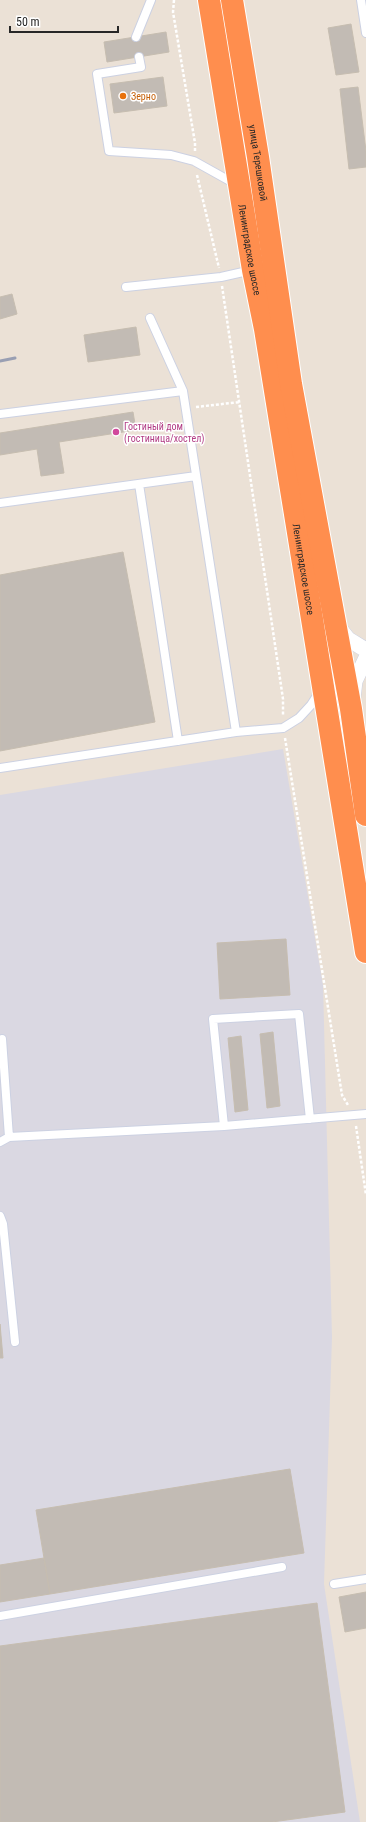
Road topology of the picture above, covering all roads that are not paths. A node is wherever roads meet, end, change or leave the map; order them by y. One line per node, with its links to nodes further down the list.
1 (151, 0): 6 (lane)
2 (209, 0): 8 (highway)
3 (232, 0): 12 (highway, улица Терешковой)
4 (361, 0): 5 (lane)
5 (366, 33)
6 (136, 37)
7 (139, 57): 8 (lane)
8 (239, 186): 9 (highway, Ленинградское шоссе)
9 (253, 270): 10 (lane); 21 (highway, Ленинградское шоссе)
10 (126, 287)
11 (150, 318): 13 (lane)
12 (283, 326): 18 (highway, Ленинградское шоссе)
13 (183, 391): 14 (lane); 15 (lane)
14 (0, 414)
15 (196, 476): 16 (lane); 23 (lane)
16 (139, 484): 17 (lane); 24 (lane)
17 (0, 503)
18 (335, 622): 19 (street); 22 (highway, Ленинградское шоссе)
19 (366, 650)
20 (366, 658): 22 (street)
21 (322, 687): 23 (lane); 27 (highway, Ленинградское шоссе)
22 (351, 709): 26 (highway, Ленинградское шоссе)
23 (236, 732): 24 (lane)
24 (178, 740): 25 (lane)
25 (0, 768)
26 (366, 815)
27 (366, 952)
28 (2, 1039): 32 (lane)
29 (366, 1114): 30 (lane)
30 (310, 1120): 31 (lane); 31 (lane)
31 (224, 1126): 32 (lane)
32 (9, 1138): 33 (lane)
33 (0, 1142)
34 (0, 1216): 35 (lane)
35 (15, 1342)
36 (282, 1567): 39 (lane)
37 (366, 1579): 38 (lane)
38 (334, 1584)
39 (0, 1616)

